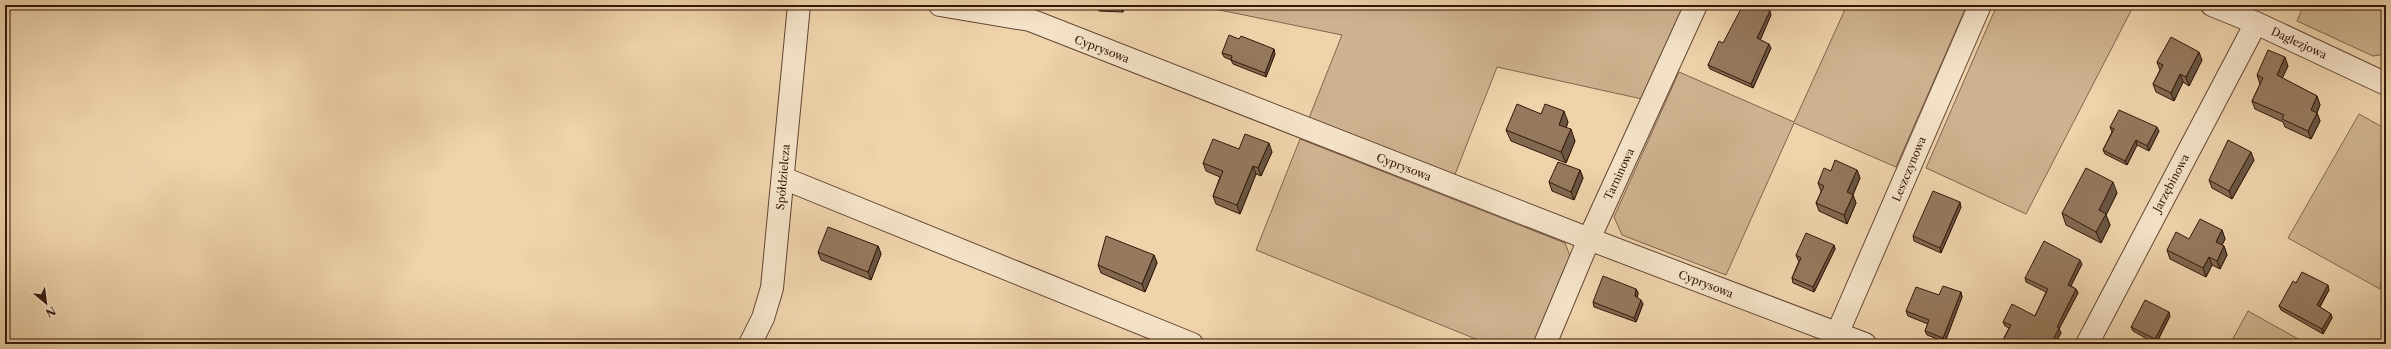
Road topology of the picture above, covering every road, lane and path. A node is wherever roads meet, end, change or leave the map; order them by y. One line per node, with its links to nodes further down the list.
1 (799, 5): 9 (street, Spółdzielcza)
2 (940, 5): 6 (street, Cyprysowa)
3 (1696, 5): 10 (street, Tarninowa)
4 (1980, 5): 11 (street, Leszczynowa)
5 (2212, 5): 7 (street, Daglezjowa)
6 (1030, 13): 10 (street, Cyprysowa)
7 (2256, 23): 8 (street, Daglezjowa); 16 (street, Jarzębinowa)
8 (2386, 84)
9 (783, 178): 12 (street, Spółdzielcza); 13 (street)
10 (1589, 239): 11 (street, Cyprysowa); 14 (street, Tarninowa)
11 (1838, 334): 15 (street, Cyprysowa)
12 (750, 344)
13 (1192, 344)
14 (1545, 344)
15 (1865, 344)
16 (2087, 344)

